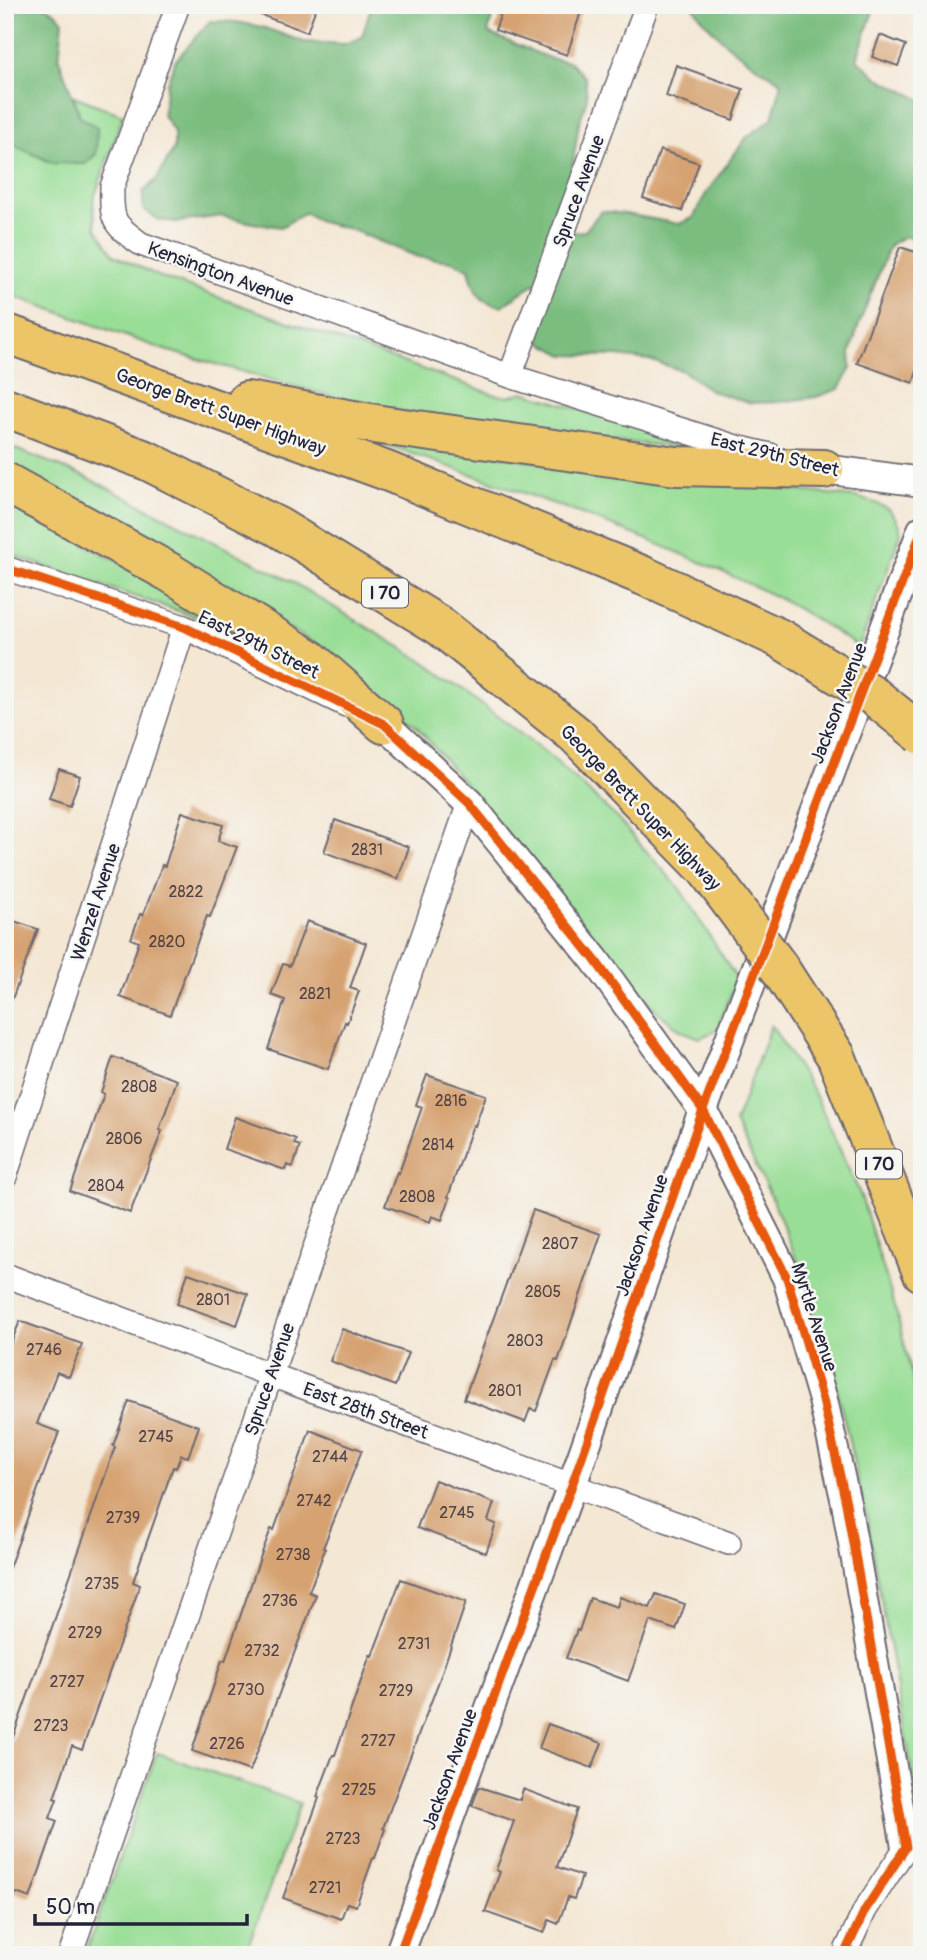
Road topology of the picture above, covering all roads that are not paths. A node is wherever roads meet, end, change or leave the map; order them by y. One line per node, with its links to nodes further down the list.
1 (178, 5): 4 (street, Kensington Avenue)
2 (647, 5): 4 (street, Spruce Avenue)
3 (5, 332): 5 (highway, George Brett Super Highway)
4 (510, 376): 7 (street, East 29th Street)
5 (140, 382): 7 (highway); 14 (highway, George Brett Super Highway, bridge)
6 (5, 407): 18 (highway, George Brett Super Highway / I 70, bridge)
7 (824, 468): 9 (street, East 29th Street)
8 (5, 482): 13 (highway)
9 (922, 482)
10 (922, 530): 16 (street, Jackson Avenue)
11 (5, 568): 12 (street, East 29th Street)
12 (184, 626): 13 (street, East 29th Street); 17 (street, Wenzel Avenue)
13 (384, 724): 15 (street, East 29th Street)
14 (922, 735)
15 (469, 803): 16 (street, Myrtle Avenue); 20 (street, Spruce Avenue)
16 (704, 1110): 21 (street, Jackson Avenue); 23 (street, Myrtle Avenue)
17 (5, 1177)
18 (922, 1272)
19 (5, 1275): 20 (street, East 28th Street)
20 (271, 1375): 21 (street, East 28th Street); 24 (street, Spruce Avenue)
21 (572, 1485): 22 (street, East 28th Street); 25 (street, Jackson Avenue)
22 (729, 1542)
23 (906, 1847): 26 (street)
24 (70, 1955)
25 (399, 1955)
26 (844, 1955)

